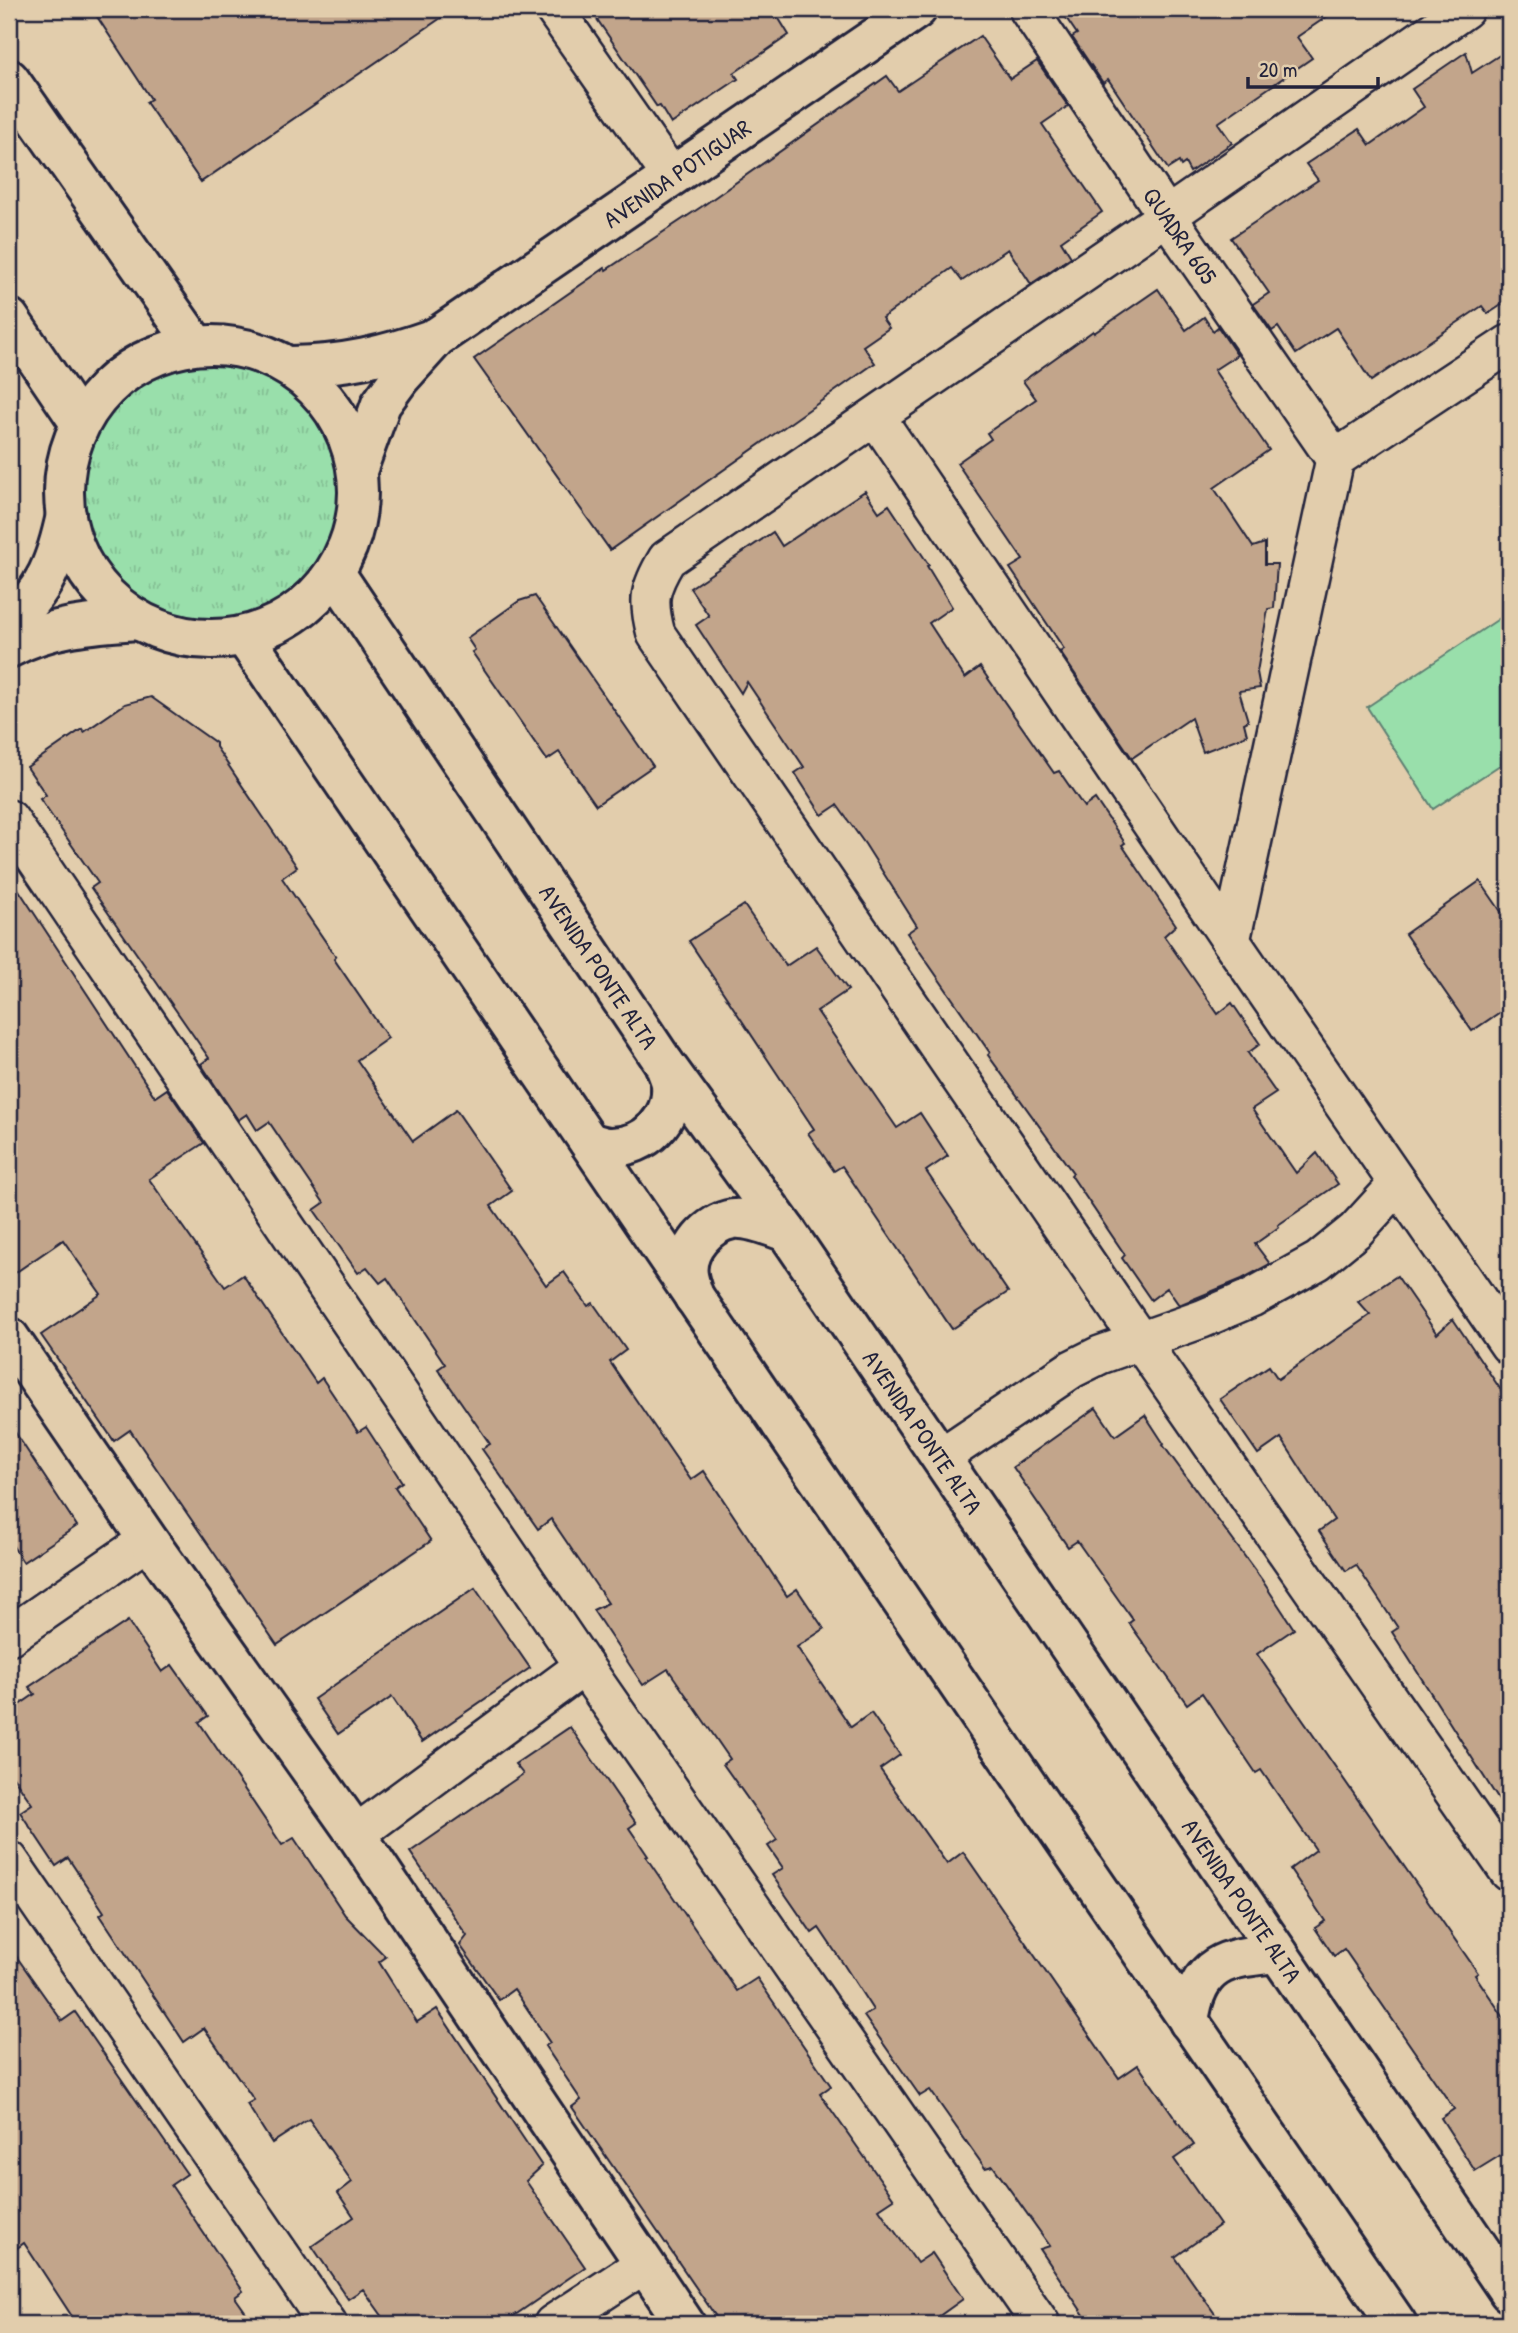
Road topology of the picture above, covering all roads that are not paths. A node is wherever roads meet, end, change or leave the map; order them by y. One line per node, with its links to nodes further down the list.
1 (554, 9): 6 (street)
2 (1028, 9): 7 (street, QUADRA 605)
3 (1465, 9): 7 (street)
4 (912, 10): 6 (main road, AVENIDA POTIGUAR)
5 (9, 79): 10 (main road)
6 (671, 176): 9 (main road, AVENIDA POTIGUAR)
7 (1167, 216): 13 (street); 15 (street, QUADRA 605)
8 (9, 318): 14 (main road)
9 (437, 337): 12 (main road, AVENIDA POTIGUAR); 16 (main road, AVENIDA POTIGUAR)
10 (195, 344): 12 (main road, AVENIDA POTIGUAR); 14 (main road, AVENIDA POTIGUAR)
11 (1509, 344): 15 (street)
12 (290, 366): 16 (main road, AVENIDA POTIGUAR)
13 (876, 417): 24 (street); 31 (street)
14 (80, 423): 17 (main road, AVENIDA POTIGUAR)
15 (1335, 459): 24 (street)
16 (358, 468): 18 (main road, AVENIDA POTIGUAR)
17 (65, 515): 19 (main road, AVENIDA POTIGUAR); 20 (main road, AVENIDA POTIGUAR)
18 (335, 573): 21 (main road, AVENIDA POTIGUAR); 25 (main road, AVENIDA PONTE ALTA)
19 (9, 620)
20 (138, 620): 21 (main road, AVENIDA POTIGUAR); 22 (main road, AVENIDA POTIGUAR)
21 (244, 636): 26 (main road)
22 (9, 648)
23 (9, 819): 36 (street)
24 (1231, 941): 27 (street)
25 (664, 1063): 26 (main road); 28 (main road, AVENIDA PONTE ALTA)
26 (589, 1142): 29 (main road)
27 (1398, 1184): 31 (street); 32 (street)
28 (787, 1232): 29 (main road); 33 (main road, AVENIDA PONTE ALTA)
29 (694, 1297): 41 (main road)
30 (9, 1337): 34 (main road)
31 (1140, 1340): 33 (street); 39 (street)
32 (1509, 1345)
33 (941, 1457): 40 (main road, AVENIDA PONTE ALTA)
34 (148, 1540): 35 (street); 37 (main road)
35 (9, 1636)
36 (584, 1666): 37 (street); 47 (street)
37 (356, 1834): 42 (main road)
38 (9, 1860): 44 (street)
39 (1509, 1872)
40 (1278, 1953): 41 (main road); 43 (main road, AVENIDA PONTE ALTA)
41 (1189, 2022): 48 (main road)
42 (643, 2265): 45 (street); 46 (main road)
43 (1505, 2277)
44 (328, 2324)
45 (553, 2324)
46 (685, 2324)
47 (1041, 2324)
48 (1397, 2324)

